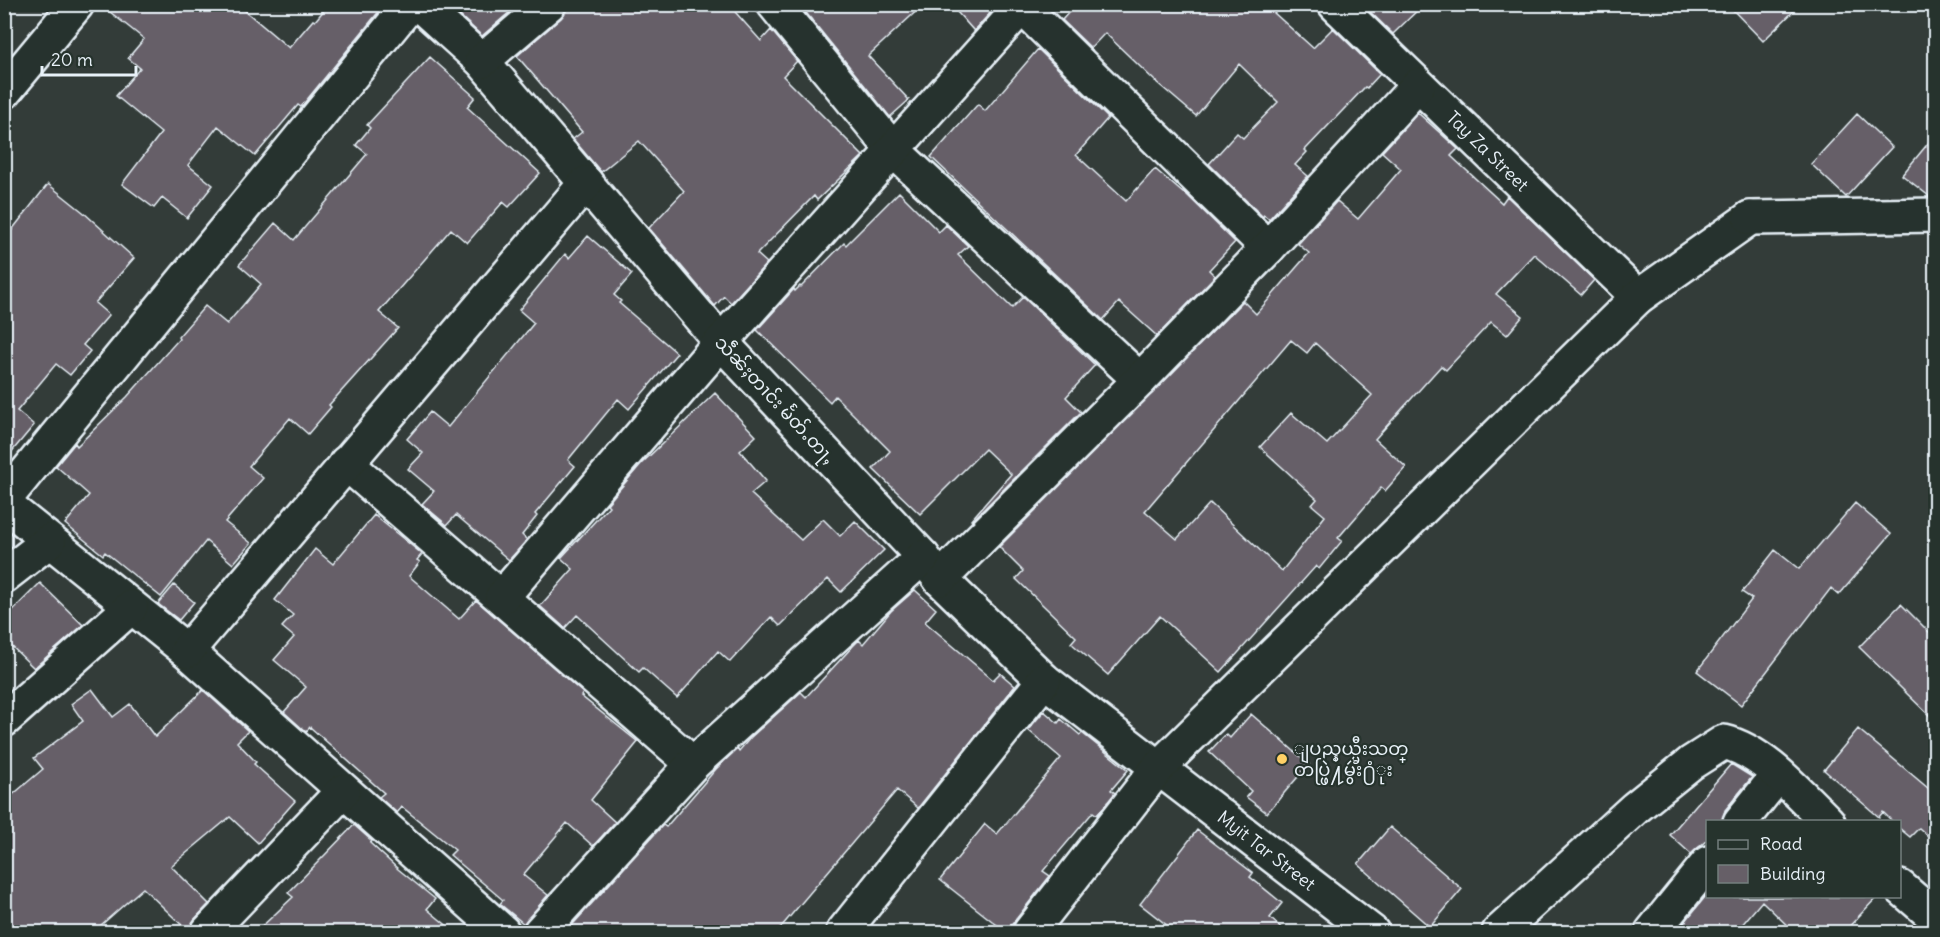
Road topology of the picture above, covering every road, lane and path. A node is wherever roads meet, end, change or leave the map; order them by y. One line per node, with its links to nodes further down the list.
1 (77, 4): 10 (street)
2 (410, 4): 19 (street)
3 (419, 4): 8 (street, သဵၼ်ႈတၢင်း မႅတ်ႉတႃႇ)
4 (549, 4): 8 (street)
5 (774, 4): 11 (street)
6 (1335, 4): 9 (street, Tay Za Street)
7 (1021, 5): 11 (street); 14 (street)
8 (482, 61): 12 (street, သဵၼ်ႈတၢင်း မႅတ်ႉတႃႇ)
9 (1418, 85): 14 (street); 15 (street, Tay Za Street)
10 (4, 92)
11 (894, 151): 16 (street); 17 (street)
12 (586, 183): 16 (street, သဵၼ်ႈတၢင်း မႅတ်ႉတႃႇ); 18 (street)
13 (1935, 214): 15 (street)
14 (1268, 248): 17 (street)
15 (1638, 297): 29 (street)
16 (721, 342): 21 (street, သဵၼ်ႈတၢင်း မႅတ်ႉတႃႇ); 23 (street)
17 (1140, 380): 21 (street)
18 (346, 463): 23 (street); 25 (street)
19 (4, 502): 20 (street)
20 (49, 541): 22 (street); 24 (street)
21 (931, 568): 26 (street, သဵၼ်ႈတၢင်း မႅတ်ႉတႃႇ); 28 (street)
22 (4, 576)
23 (501, 597): 28 (street)
24 (131, 606): 25 (street); 27 (street)
25 (187, 651): 31 (street)
26 (1044, 680): 29 (street, သဵၼ်ႈတၢင်း မႅတ်ႉတႃႇ); 40 (street)
27 (4, 720)
28 (693, 764): 39 (street)
29 (1158, 768): 41 (street); 42 (street, Myit Tar Street)
30 (1778, 775): 32 (street); 33 (street); 43 (street)
31 (343, 791): 37 (street); 38 (street)
32 (1742, 820)
33 (1826, 820)
34 (1706, 864): 44 (street)
35 (1901, 889): 36 (street)
36 (1935, 918)
37 (208, 933)
38 (502, 933)
39 (540, 933)
40 (843, 933)
41 (1030, 933)
42 (1372, 933)
43 (1499, 933)
44 (1652, 933)

